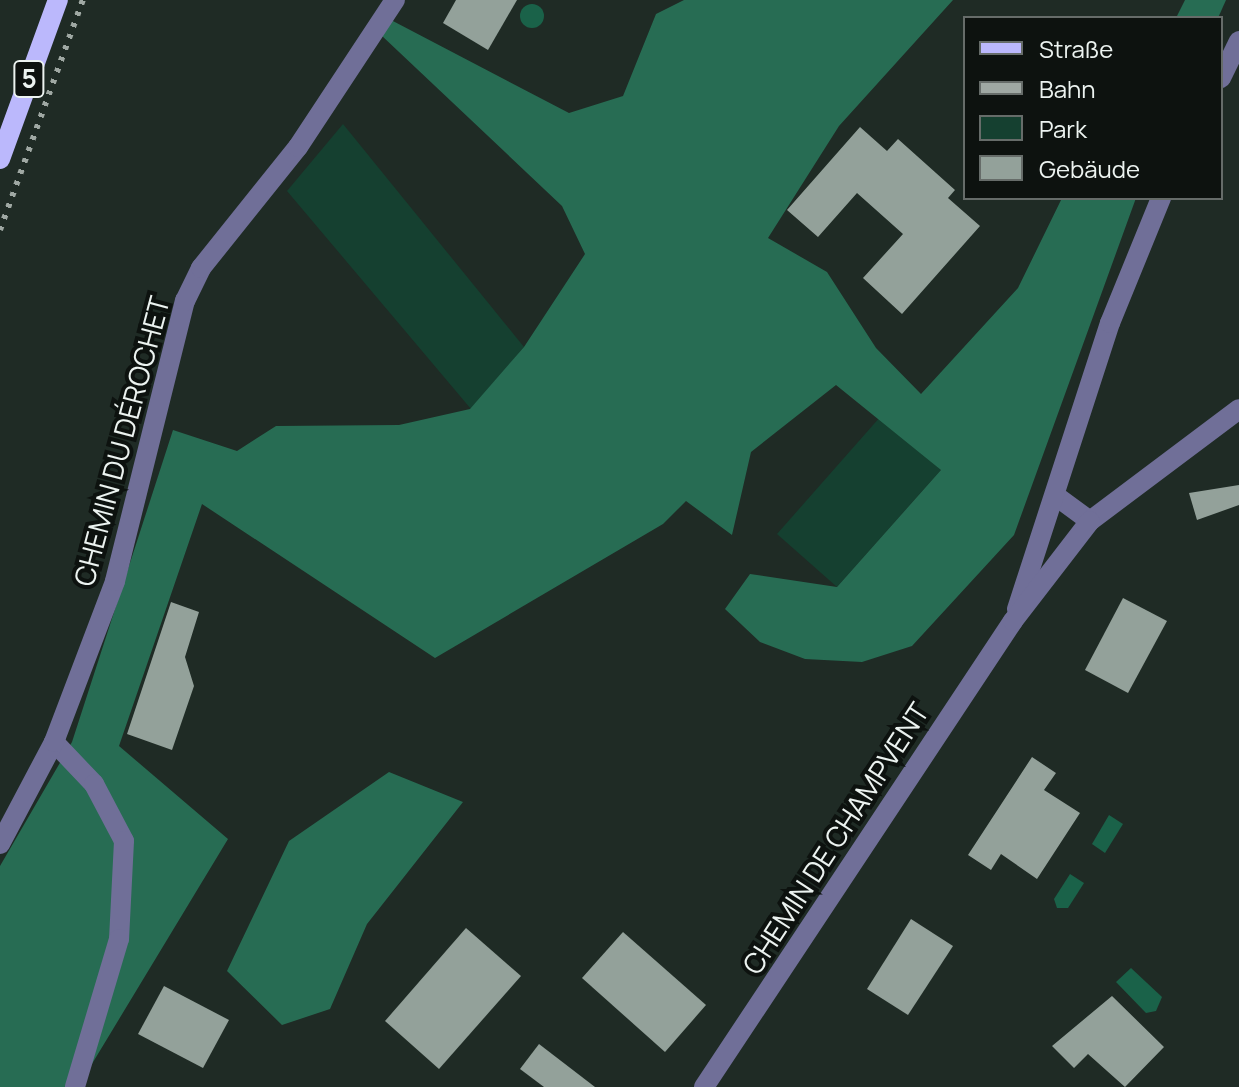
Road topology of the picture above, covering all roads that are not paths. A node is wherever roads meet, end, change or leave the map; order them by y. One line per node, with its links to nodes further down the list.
1 (58, 0): 5 (main road, 5)
2 (395, 0): 11 (street, CHEMIN DU DÉROCHET)
3 (1239, 41): 4 (street)
4 (1223, 74)
5 (0, 159)
6 (1160, 200): 8 (street, CHEMIN DE CHAMPVENT)
7 (1239, 409): 9 (street, CHEMIN DE CHAMPVENT)
8 (1056, 496): 9 (street); 10 (street, CHEMIN DE CHAMPVENT)
9 (1090, 521): 10 (street, CHEMIN DE CHAMPVENT)
10 (1013, 621): 14 (street, CHEMIN DE CHAMPVENT)
11 (54, 742): 12 (street, CHEMIN DU DÉROCHET); 13 (street)
12 (0, 844)
13 (75, 1087)
14 (704, 1087)

